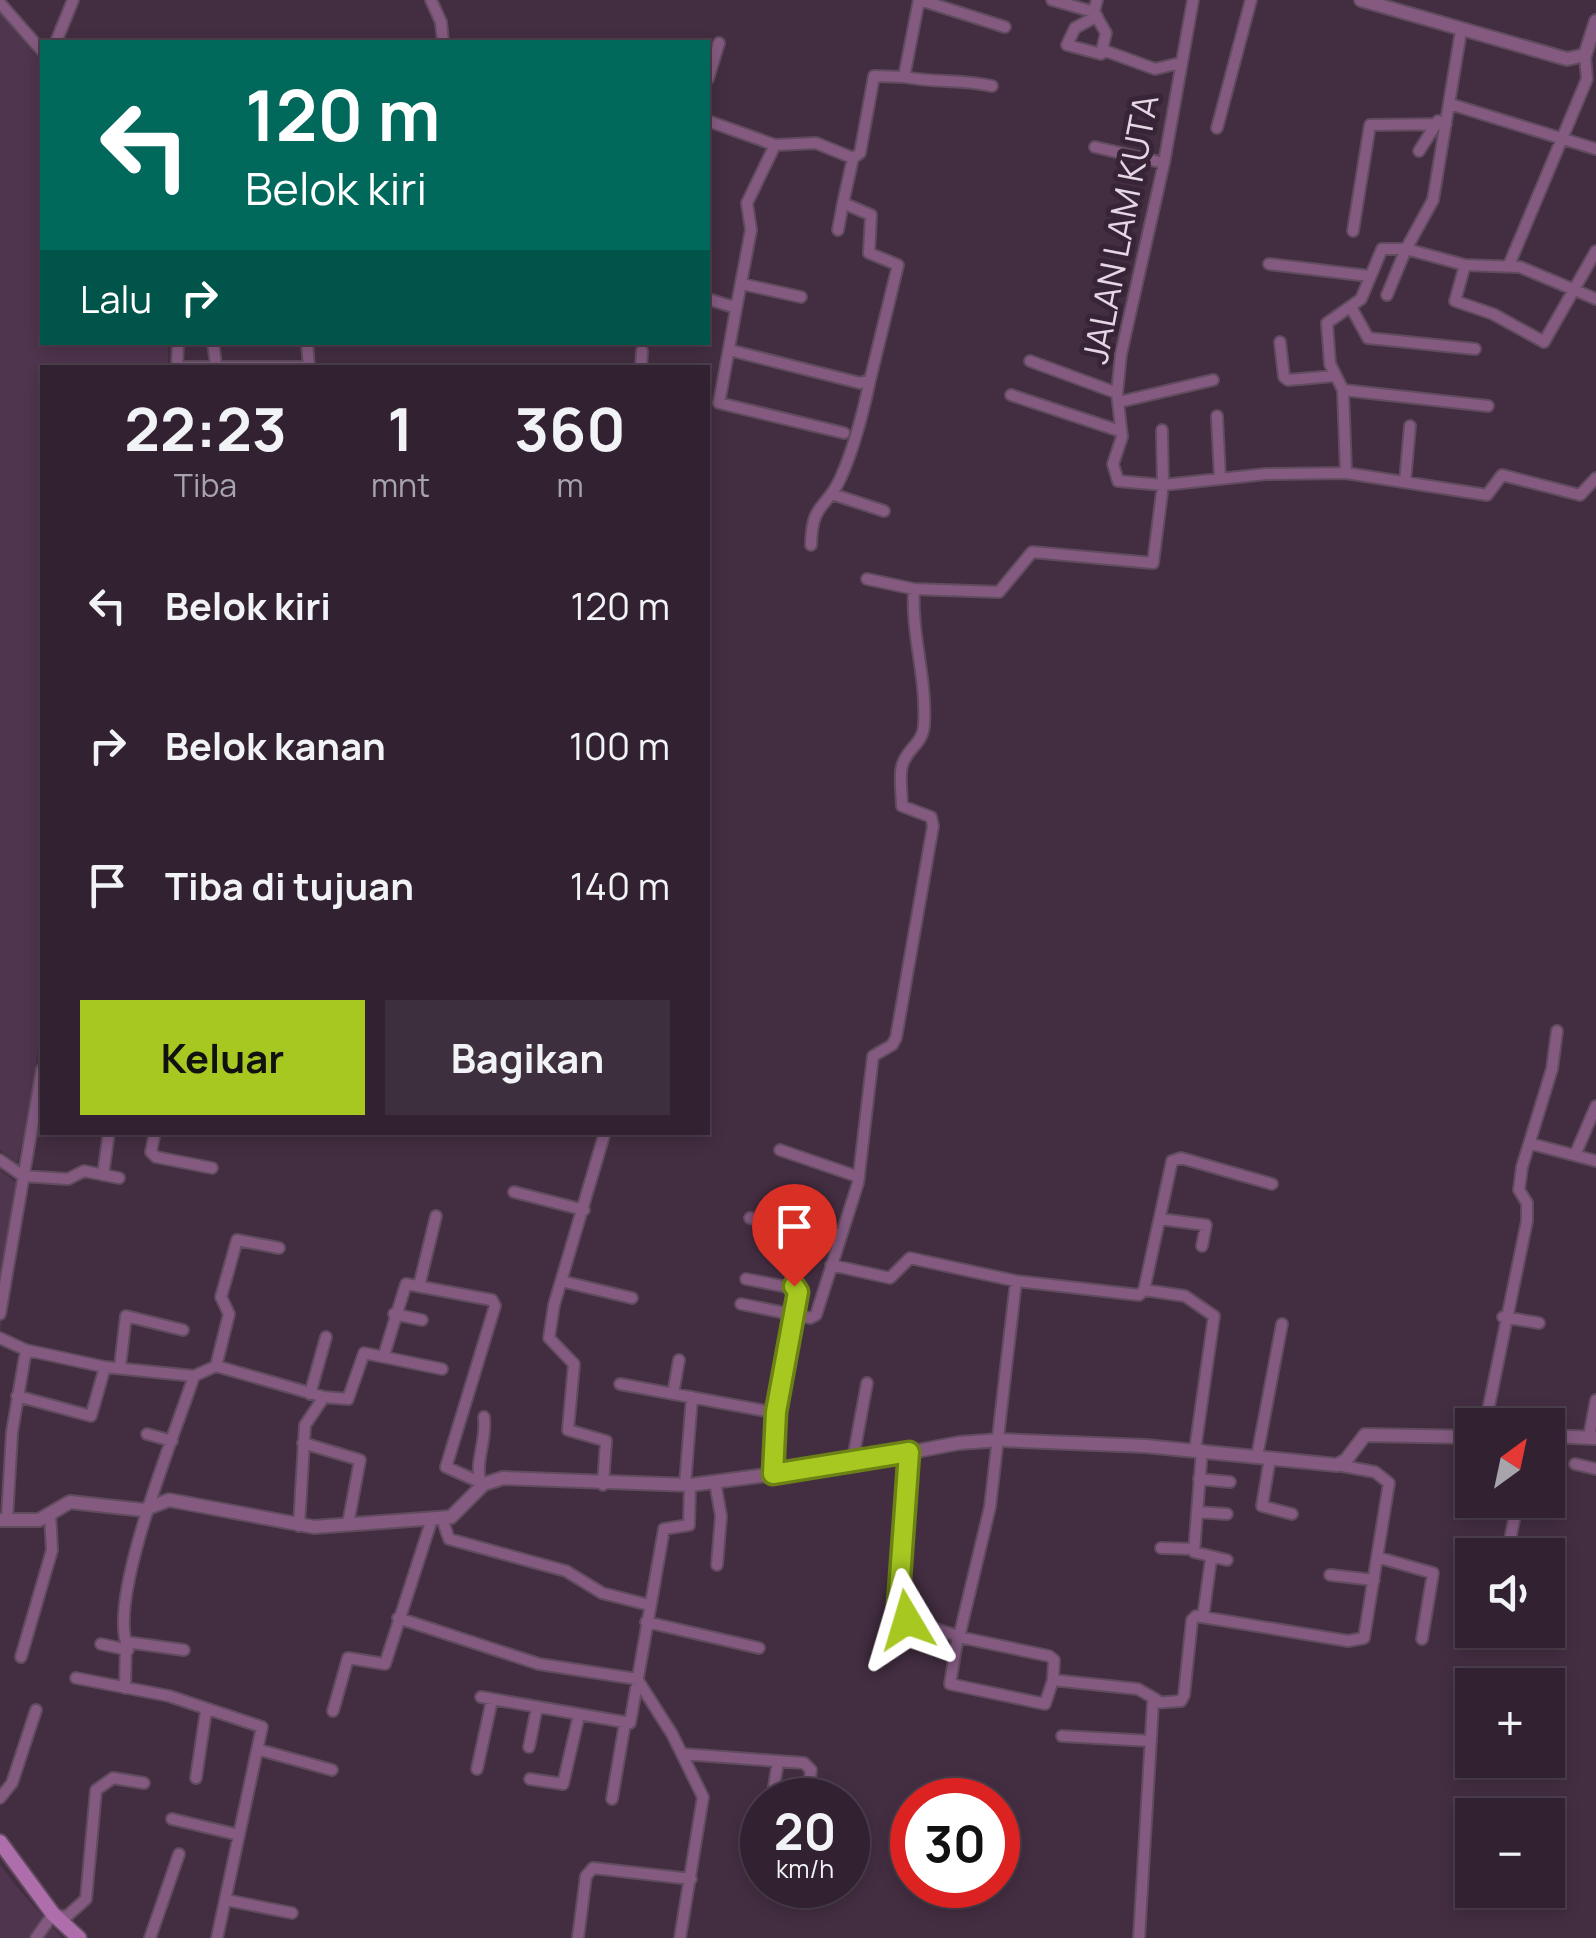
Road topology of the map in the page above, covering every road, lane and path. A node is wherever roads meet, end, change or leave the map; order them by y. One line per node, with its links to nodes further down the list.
1 (74, 0): 14 (street)
2 (431, 0): 15 (street)
3 (920, 0): 12 (street); 22 (street)
4 (1052, 0): 10 (street)
5 (1193, 0): 20 (street, JALAN LAM KUTA)
6 (1250, 0): 27 (street)
7 (1361, 0): 9 (street)
8 (0, 3): 17 (street)
9 (1410, 7): 13 (street)
10 (1096, 9): 18 (street); 18 (street)
11 (1596, 22): 19 (street)
12 (1004, 27)
13 (1462, 31): 19 (street); 24 (street)
14 (57, 40)
15 (443, 40)
16 (719, 43): 21 (street)
17 (40, 49)
18 (1103, 50): 20 (street)
19 (1585, 56): 28 (street)
20 (1180, 63): 34 (street, JALAN LAM KUTA)
21 (710, 72)
22 (904, 76): 23 (street); 33 (street)
23 (992, 86)
24 (1450, 104): 26 (street); 28 (street)
25 (710, 122): 29 (street)
26 (1442, 122): 32 (street); 37 (street); 38 (street)
27 (1217, 128)
28 (1565, 139): 31 (street); 42 (street)
29 (775, 145): 33 (street); 44 (street)
30 (1095, 146): 34 (street)
31 (1596, 149)
32 (1419, 152)
33 (853, 158): 35 (street)
34 (1164, 163): 67 (street, JALAN LAM KUTA)
35 (842, 202): 36 (street); 63 (street)
36 (838, 230)
37 (1353, 231)
38 (1406, 249): 41 (street); 43 (street); 46 (street)
39 (1596, 251): 45 (street)
40 (1269, 264): 43 (street)
41 (1466, 265): 42 (street); 45 (street)
42 (1509, 265): 45 (street)
43 (1369, 276): 51 (street)
44 (742, 284): 47 (street); 50 (street)
45 (1575, 289): 48 (street)
46 (1387, 294)
47 (801, 297)
48 (1596, 299)
49 (710, 300): 50 (street)
50 (737, 304): 55 (street)
51 (1352, 309): 54 (street); 62 (street)
52 (1280, 342): 62 (street)
53 (213, 345): 58 (street)
54 (1475, 349)
55 (729, 350): 63 (street); 68 (street)
56 (642, 351): 61 (street)
57 (1030, 361): 67 (street)
58 (216, 364): 59 (street); 60 (street)
59 (203, 365)
60 (247, 365)
61 (641, 365)
62 (1334, 376): 65 (street)
63 (870, 380): 80 (street)
64 (1213, 380): 67 (street)
65 (1343, 390): 69 (street); 75 (street)
66 (1011, 396): 73 (street)
67 (1118, 398): 73 (street, JALAN LAM KUTA)
68 (713, 403): 74 (street)
69 (1488, 406)
70 (1217, 416): 77 (street)
71 (1410, 426): 78 (street)
72 (1162, 430): 79 (street)
73 (1120, 432): 79 (street, JALAN LAM KUTA)
74 (844, 433)
75 (1346, 473): 77 (street); 78 (street)
76 (1596, 478): 78 (street)
77 (1220, 479): 79 (street)
78 (1405, 482)
79 (1163, 485): 84 (street)
80 (832, 494): 81 (street); 82 (street)
81 (884, 511)
82 (811, 546)
83 (866, 580): 84 (street)
84 (914, 590): 99 (street)
85 (1557, 1031): 91 (street)
86 (39, 1103): 98 (street)
87 (1596, 1106): 93 (street)
88 (110, 1135): 97 (street)
89 (155, 1135): 96 (street)
90 (604, 1135): 103 (street)
91 (1532, 1144): 93 (street); 121 (street)
92 (780, 1150): 99 (street)
93 (1575, 1155): 95 (street)
94 (0, 1160): 98 (street)
95 (1596, 1161)
96 (212, 1168)
97 (103, 1175): 98 (street); 100 (street)
98 (23, 1176): 118 (street)
99 (858, 1177): 107 (street)
100 (119, 1178)
101 (1272, 1184): 106 (street)
102 (514, 1192): 103 (street)
103 (584, 1210): 112 (street)
104 (436, 1216): 114 (street)
105 (750, 1218): 107 (street)
106 (1160, 1218): 108 (street); 115 (street)
107 (841, 1236): 110 (street)
108 (1202, 1246)
109 (279, 1248): 132 (street)
110 (831, 1265): 113 (street); 120 (street)
111 (746, 1279): 120 (street)
112 (562, 1281): 116 (street); 166 (street)
113 (1016, 1281): 115 (street); 151 (street)
114 (419, 1286): 119 (street); 163 (street)
115 (1144, 1290): 154 (street)
116 (632, 1298)
117 (741, 1304): 120 (street)
118 (0, 1306)
119 (394, 1314): 122 (street); 129 (street)
120 (795, 1315): 145 (street)
121 (1503, 1317): 123 (street); 144 (street)
122 (422, 1320)
123 (1539, 1323)
124 (1282, 1324): 156 (street)
125 (183, 1330): 131 (street)
126 (326, 1337): 138 (street)
127 (0, 1338): 128 (street)
128 (26, 1350): 133 (street); 140 (street)
129 (384, 1356): 134 (street); 142 (street)
130 (679, 1360): 139 (street)
131 (120, 1366): 133 (street); 135 (street)
132 (216, 1366): 135 (street); 138 (street)
133 (105, 1367): 140 (street)
134 (442, 1369)
135 (194, 1376): 152 (street)
136 (867, 1383): 157 (street)
137 (620, 1384): 139 (street)
138 (310, 1394): 142 (street)
139 (673, 1394): 141 (street)
140 (17, 1396): 174 (street)
141 (692, 1397): 145 (street); 167 (street)
142 (324, 1398): 153 (street)
143 (1596, 1400): 150 (street)
144 (1488, 1408)
145 (776, 1412): 161 (street)
146 (484, 1416): 163 (street)
147 (147, 1434): 152 (street)
148 (1455, 1437): 159 (street)
149 (1565, 1437): 150 (street)
150 (1593, 1438)
151 (1000, 1440): 154 (street); 155 (street); 189 (street)
152 (172, 1441): 168 (street)
153 (303, 1443): 175 (street); 176 (street)
154 (1198, 1450): 156 (street); 162 (street)
155 (909, 1452): 157 (street); 189 (street)
156 (1264, 1457): 159 (street); 172 (street)
157 (852, 1464): 161 (street)
158 (1575, 1464): 160 (street)
159 (1337, 1465): 179 (street)
160 (1596, 1468)
161 (773, 1474): 164 (street)
162 (1200, 1480): 165 (street); 169 (street)
163 (482, 1482): 166 (street); 173 (street)
164 (715, 1482): 167 (street); 182 (street)
165 (1230, 1482)
166 (603, 1485): 167 (street)
167 (687, 1485): 185 (street)
168 (152, 1507): 170 (street); 176 (street); 192 (street)
169 (1197, 1512): 171 (street); 178 (street)
170 (50, 1514): 174 (street); 195 (street)
171 (1227, 1514)
172 (1292, 1514)
173 (437, 1519): 175 (street); 185 (street); 187 (street)
174 (3, 1520)
175 (348, 1524): 176 (street)
176 (299, 1526)
177 (1161, 1548): 178 (street)
178 (1194, 1550): 180 (street)
179 (1380, 1558): 184 (street); 190 (street)
180 (1210, 1559): 181 (street); 186 (street)
181 (1226, 1560)
182 (717, 1565)
183 (1330, 1575): 184 (street)
184 (1374, 1580): 186 (street)
185 (649, 1605): 188 (street)
186 (1203, 1617): 200 (street)
187 (398, 1618): 197 (street); 204 (street)
188 (646, 1622): 193 (street); 197 (street)
189 (959, 1638): 198 (street); 198 (street)
190 (1422, 1639)
191 (101, 1644): 192 (street)
192 (127, 1646): 194 (street); 199 (street)
193 (759, 1648)
194 (184, 1650)
195 (21, 1657)
196 (76, 1678): 199 (street)
197 (637, 1679): 206 (street); 211 (street)
198 (1053, 1680): 200 (street)
199 (125, 1688): 203 (street)
200 (1156, 1700): 208 (street)
201 (536, 1707): 205 (street); 209 (street); 213 (street)
202 (36, 1710): 220 (street)
203 (206, 1711): 210 (street); 215 (street)
204 (333, 1711)
205 (580, 1715): 206 (street); 218 (street)
206 (626, 1723): 221 (street)
207 (1062, 1736): 208 (street)
208 (1151, 1741): 236 (street)
209 (528, 1746)
210 (260, 1750): 214 (street); 223 (street)
211 (683, 1754): 212 (street); 226 (street)
212 (778, 1761): 216 (street); 217 (street)
213 (477, 1769)
214 (332, 1770)
215 (196, 1778)
216 (775, 1778)
217 (808, 1778)
218 (530, 1779)
219 (144, 1782): 229 (street)
220 (0, 1798)
221 (612, 1799)
222 (172, 1820): 223 (street)
223 (239, 1835): 227 (street)
224 (0, 1842): 229 (main road)
225 (179, 1854): 232 (street)
226 (691, 1879): 234 (street); 235 (street)
227 (226, 1900): 228 (street); 233 (street)
228 (292, 1913)
229 (53, 1914): 230 (street); 231 (main road)
230 (36, 1938)
231 (78, 1938)
232 (150, 1938)
233 (217, 1938)
234 (578, 1938)
235 (680, 1938)
236 (1140, 1938)

